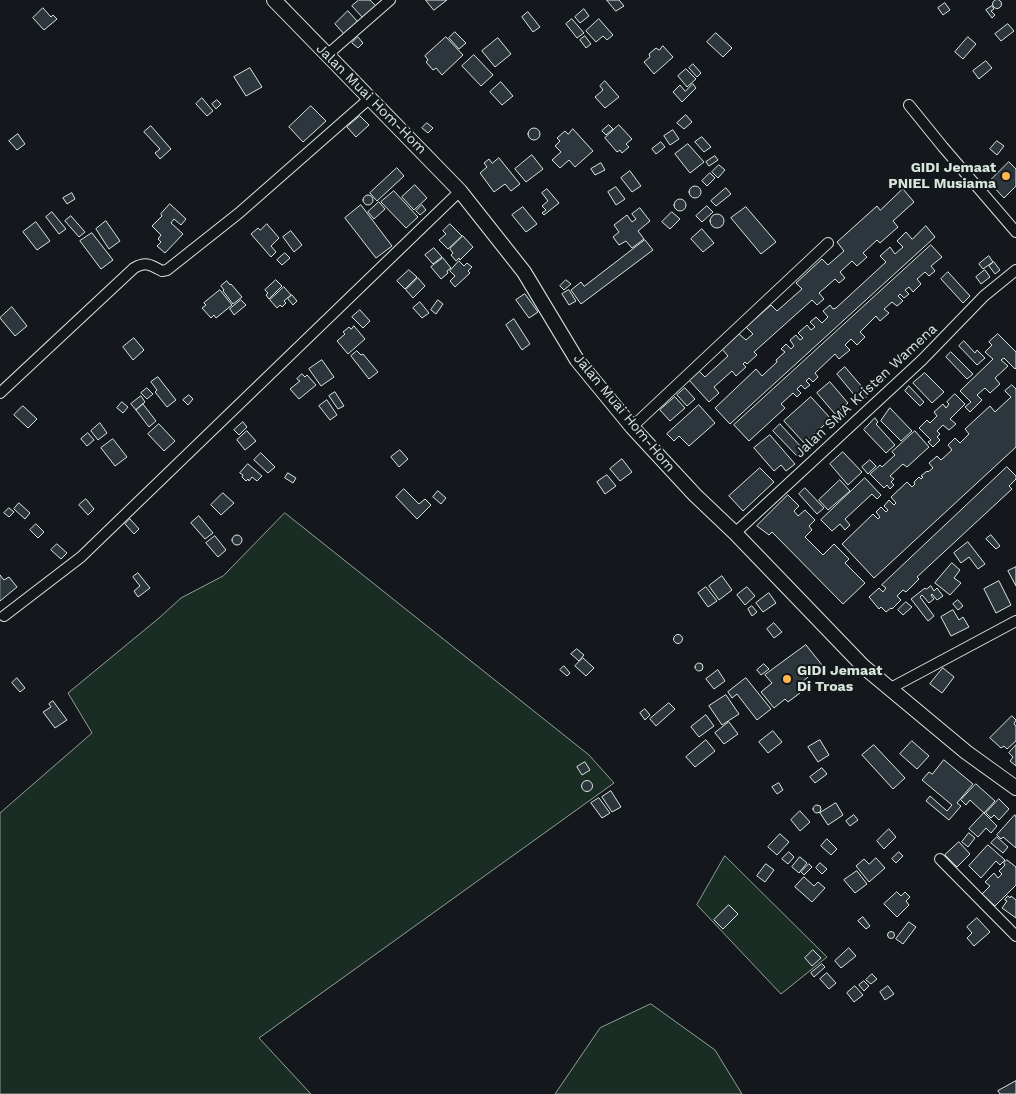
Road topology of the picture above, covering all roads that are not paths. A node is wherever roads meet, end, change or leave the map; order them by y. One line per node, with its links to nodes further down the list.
1 (274, 0): 3 (street, Jalan Muai Hom-Hom)
2 (390, 0): 3 (street)
3 (326, 55): 4 (street, Jalan Muai Hom-Hom)
4 (370, 98): 6 (street, Jalan Muai Hom-Hom); 10 (street)
5 (908, 105): 7 (street)
6 (460, 191): 11 (street, Jalan Muai Hom-Hom); 13 (street)
7 (1016, 232)
8 (828, 243): 11 (street)
9 (1016, 270): 12 (street, Jalan SMA Kristen Wamena)
10 (0, 393)
11 (632, 427): 12 (street, Jalan Muai Hom-Hom)
12 (735, 533): 15 (street, Jalan Muai Hom-Hom)
13 (4, 616)
14 (1016, 621): 15 (street)
15 (889, 688): 16 (street, Jalan Muai Hom-Hom)
16 (1016, 788)
17 (940, 859): 18 (street)
18 (1016, 936)

